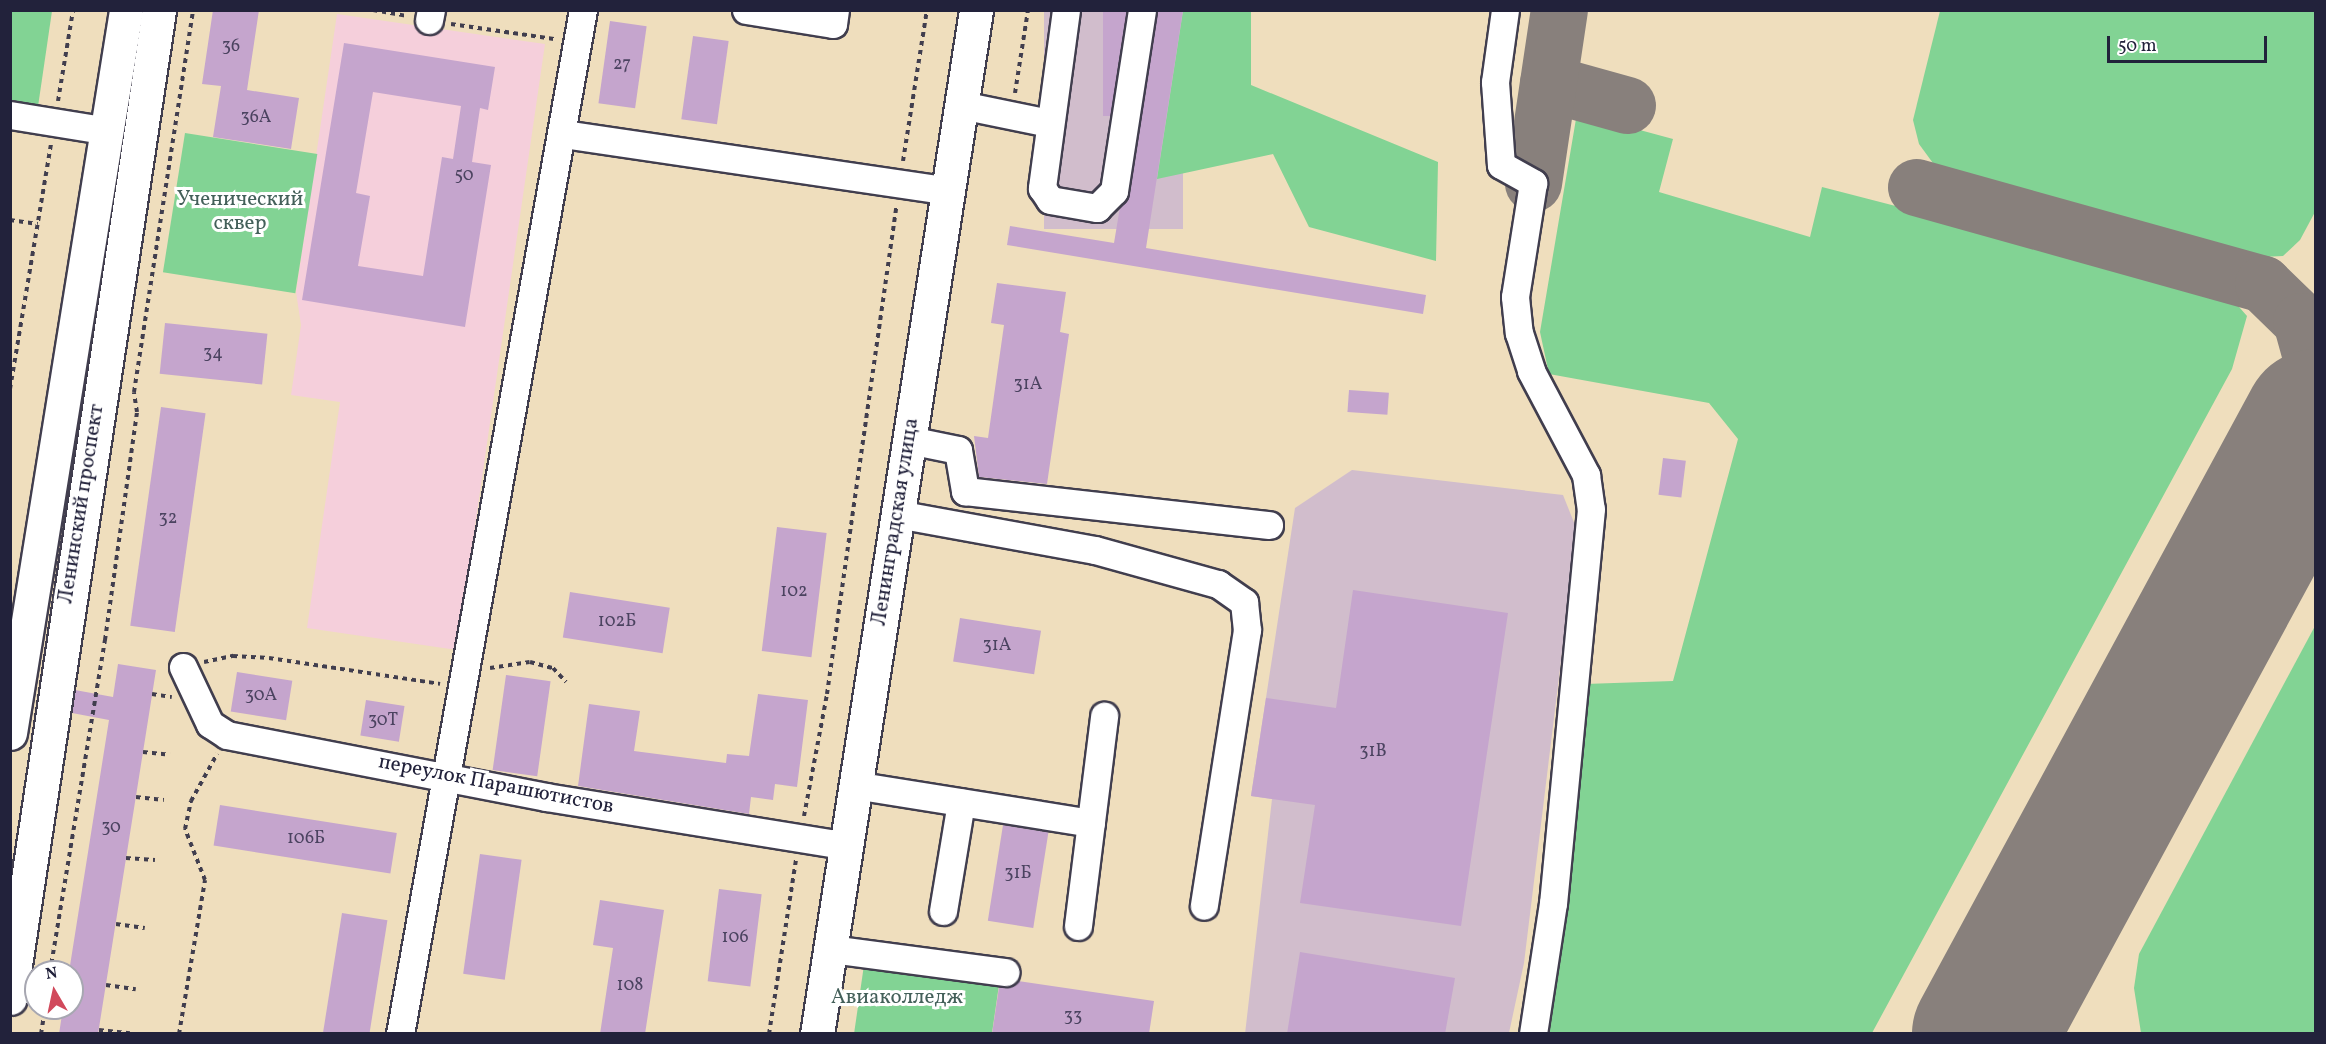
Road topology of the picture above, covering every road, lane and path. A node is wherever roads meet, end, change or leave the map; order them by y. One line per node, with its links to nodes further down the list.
1 (73, 10): 20 (path)
2 (126, 10): 22 (main road, Ленинский проспект)
3 (159, 10): 63 (main road, Ленинский проспект)
4 (193, 10): 59 (path)
5 (373, 10): 15 (path)
6 (584, 10): 16 (street)
7 (746, 10): 8 (street)
8 (835, 10)
9 (927, 10): 24 (path)
10 (976, 10): 17 (main road, Ленинградская улица)
11 (1028, 10): 19 (path)
12 (1066, 10): 21 (street)
13 (1142, 10): 21 (street)
14 (1505, 10): 70 (street)
15 (430, 15): 16 (path)
16 (578, 42): 23 (street)
17 (961, 105): 19 (street); 25 (main road, Ленинградская улица)
18 (10, 115): 20 (street)
19 (1011, 116): 21 (street)
20 (55, 123): 22 (street); 27 (path)
21 (1049, 123)
22 (109, 131): 32 (main road, Ленинский проспект)
23 (564, 134): 24 (street); 35 (street)
24 (900, 184): 25 (street); 49 (path)
25 (948, 191): 29 (main road, Ленинградская улица)
26 (10, 220): 27 (path)
27 (38, 224): 28 (path)
28 (10, 389)
29 (909, 440): 30 (main road, Ленинградская улица); 31 (street)
30 (897, 514): 44 (main road, Ленинградская улица); 53 (street)
31 (1269, 525)
32 (16, 662): 39 (main road, Ленинский проспект)
33 (183, 667): 35 (path); 40 (street)
34 (566, 682): 35 (path)
35 (462, 687): 43 (street)
36 (152, 694): 37 (path)
37 (178, 698)
38 (1104, 716): 48 (street)
39 (10, 733)
40 (227, 735): 43 (street, переулок Парашютистов); 66 (path)
41 (143, 752): 42 (path)
42 (170, 755)
43 (445, 774): 49 (street, переулок Парашютистов); 67 (street)
44 (854, 785): 47 (street); 50 (main road, Ленинградская улица)
45 (136, 797): 46 (path)
46 (164, 800)
47 (961, 802): 48 (street); 54 (street)
48 (1091, 823): 56 (street)
49 (800, 838): 50 (street, переулок Парашютистов); 68 (path)
50 (847, 846): 58 (main road, Ленинградская улица)
51 (126, 858): 52 (path)
52 (155, 860)
53 (1204, 906)
54 (943, 911)
55 (116, 924): 57 (path)
56 (1078, 926)
57 (145, 928)
58 (830, 949): 60 (street); 69 (main road, Ленинградская улица)
59 (52, 960)
60 (1005, 972)
61 (106, 985): 62 (path)
62 (136, 988)
63 (10, 998)
64 (99, 1030): 65 (path)
65 (130, 1033)
66 (179, 1034)
67 (400, 1034)
68 (769, 1034)
69 (817, 1034)
70 (1533, 1034)

